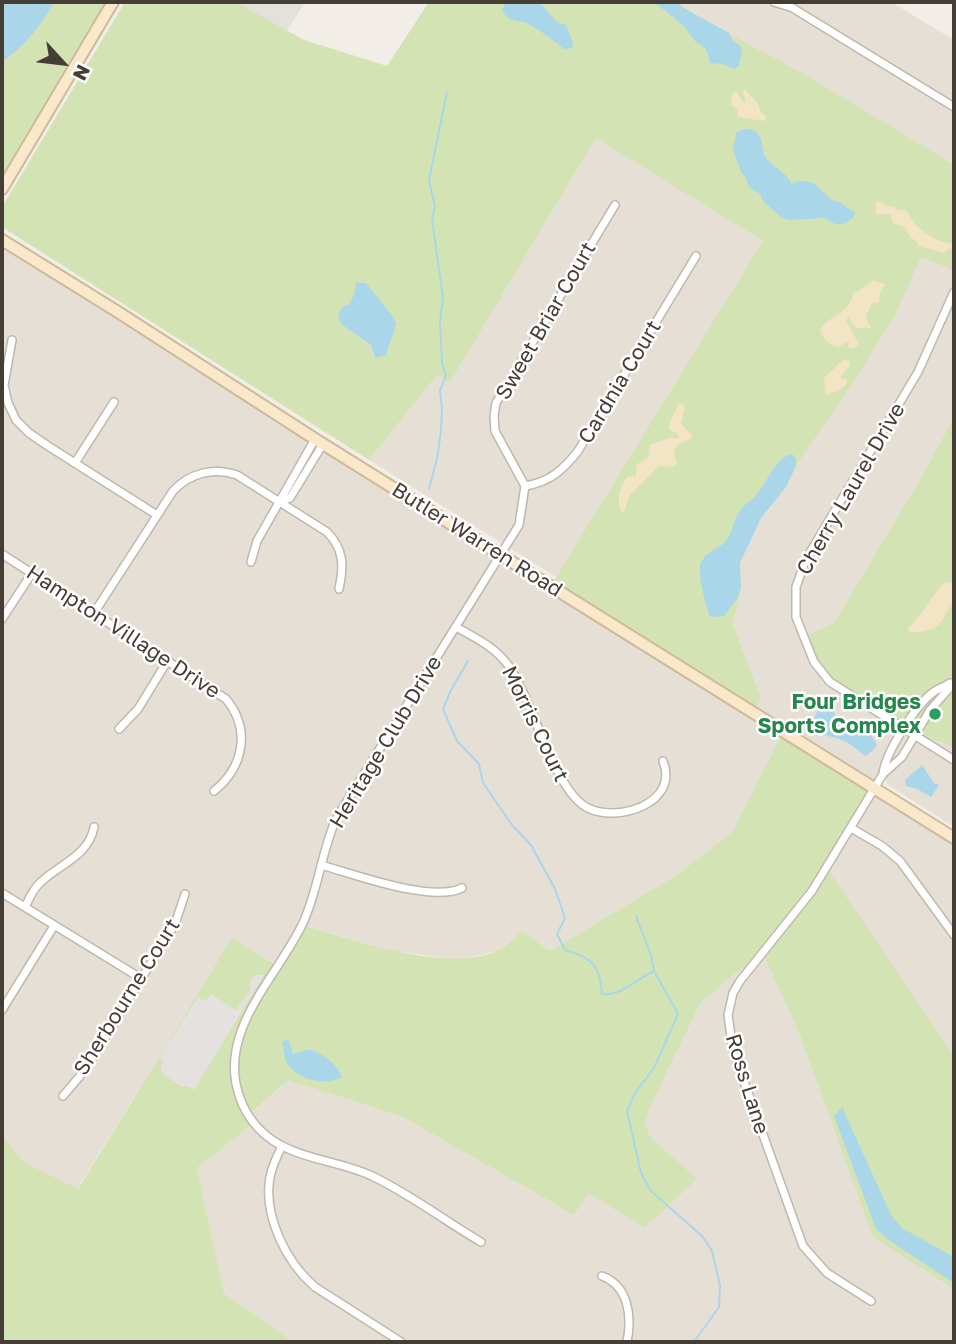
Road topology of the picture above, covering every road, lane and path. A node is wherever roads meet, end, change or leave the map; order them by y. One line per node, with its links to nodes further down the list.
1 (113, 2): 5 (main road)
2 (775, 2): 3 (street)
3 (789, 4): 4 (street)
4 (954, 107)
5 (2, 188)
6 (615, 205): 14 (street, Sweet Briar Court)
7 (2, 240): 12 (main road, Butler Warren Road)
8 (696, 256): 14 (street, Cardnia Court)
9 (954, 292): 28 (street, Cherry Laurel Drive)
10 (12, 340): 13 (street)
11 (114, 402): 13 (street)
12 (319, 442): 15 (street); 18 (main road, Butler Warren Road)
13 (75, 463): 16 (street)
14 (525, 486): 18 (street)
15 (281, 501): 16 (street); 19 (street); 21 (street)
16 (157, 515): 22 (street)
17 (2, 554): 20 (street, Hampton Village Drive)
18 (501, 555): 24 (street, Heritage Club Drive); 33 (main road, Butler Warren Road)
19 (251, 562)
20 (32, 573): 22 (street, Hampton Village Drive); 23 (street)
21 (339, 589)
22 (94, 613): 25 (street, Hampton Village Drive)
23 (2, 619)
24 (456, 627): 31 (street, Morris Court); 38 (street, Heritage Club Drive)
25 (168, 660): 27 (street); 34 (street, Hampton Village Drive)
26 (954, 682): 28 (street); 29 (street)
27 (119, 729)
28 (905, 730): 29 (street, Cherry Laurel Drive); 32 (street)
29 (913, 735): 30 (street, Cherry Laurel Drive); 32 (street)
30 (954, 760)
31 (663, 761)
32 (883, 774): 33 (street, Ross Lane)
33 (875, 788): 36 (street, Ross Lane); 37 (main road, Butler Warren Road)
34 (214, 791)
35 (94, 827): 42 (street)
36 (851, 828): 44 (street); 51 (street, Ross Lane)
37 (954, 838)
38 (321, 865): 39 (street); 48 (street, Heritage Club Drive)
39 (462, 888)
40 (2, 894): 42 (street)
41 (185, 894): 45 (street, Sherbourne Court)
42 (25, 907): 43 (street)
43 (54, 926): 45 (street); 46 (street)
44 (954, 934)
45 (142, 979): 47 (street, Sherbourne Court)
46 (2, 1010)
47 (63, 1096)
48 (282, 1146): 49 (street, Heritage Club Drive); 52 (street)
49 (481, 1242)
50 (602, 1276): 53 (street)
51 (871, 1301)
52 (401, 1342)
53 (627, 1342)

